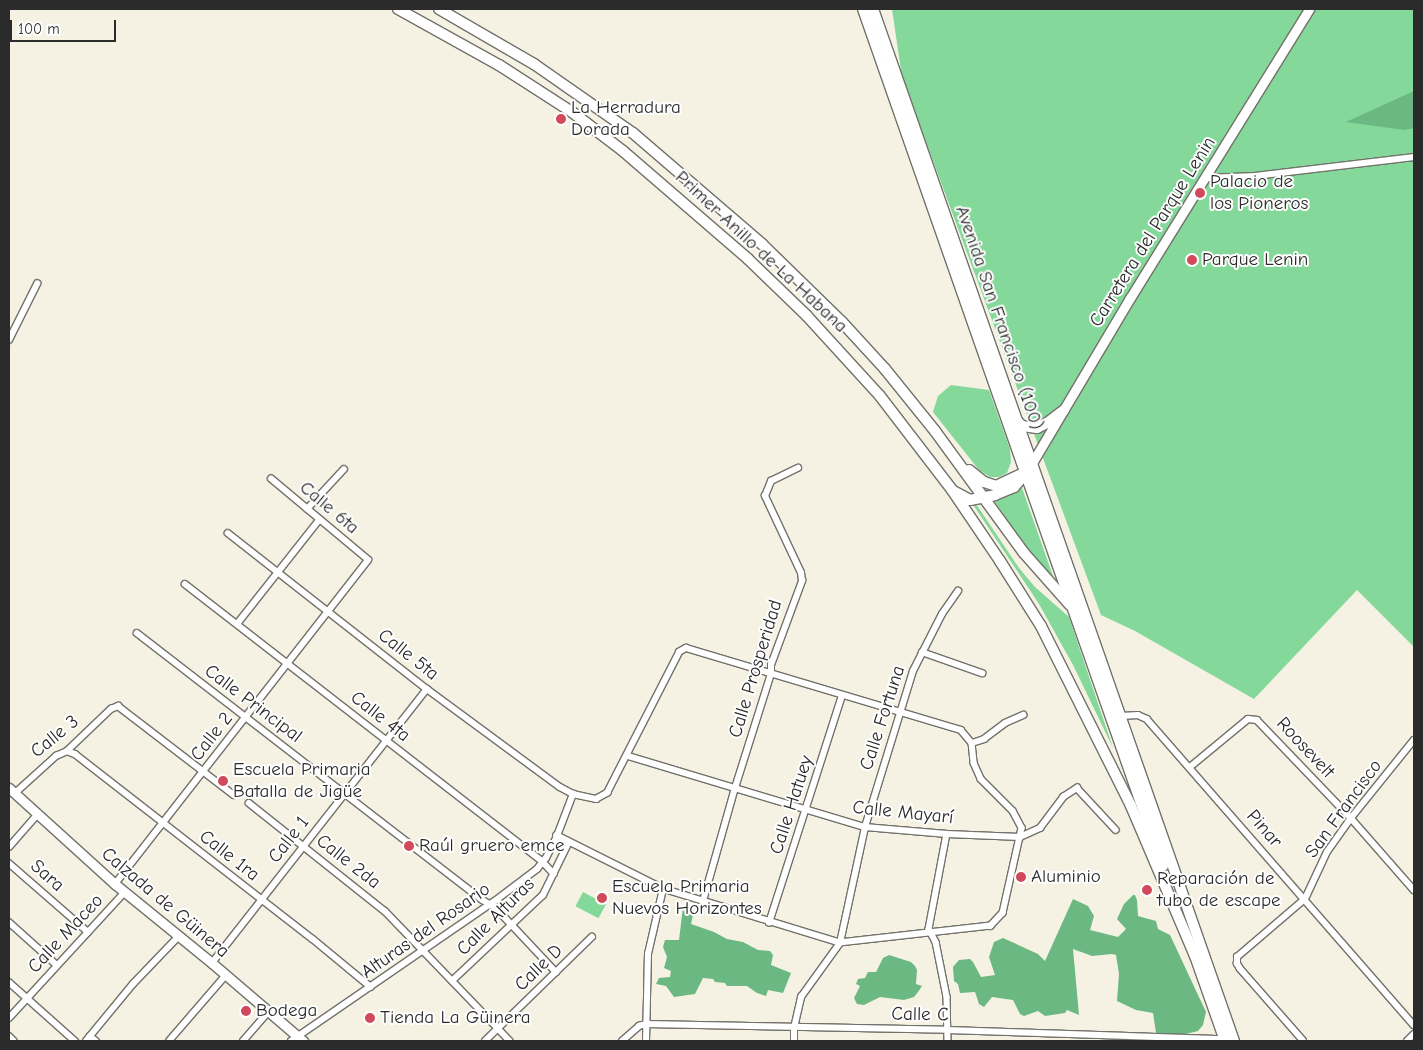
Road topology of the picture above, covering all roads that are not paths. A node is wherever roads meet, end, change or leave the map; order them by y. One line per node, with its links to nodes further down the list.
1 (398, 9): 18 (highway, Primer Anillo de La Habana)
2 (439, 9): 12 (highway, Primer Anillo de La Habana)
3 (863, 9): 11 (highway, Avenida San Francisco (100))
4 (874, 9): 11 (highway, Avenida San Francisco (100))
5 (1309, 9): 7 (street, Carretera del Parque Lenin)
6 (1414, 157): 7 (street)
7 (1205, 178): 10 (street, Carretera del Parque Lenin)
8 (36, 284): 9 (street)
9 (9, 340)
10 (1064, 410): 11 (highway); 14 (street, Carretera del Parque Lenin)
11 (1012, 423): 14 (highway, Avenida San Francisco (100)); 17 (highway)
12 (960, 463): 17 (highway); 19 (highway)
13 (798, 468): 35 (street, Calle Prosperidad)
14 (1029, 468): 17 (highway); 19 (highway); 27 (highway, Avenida San Francisco (100)); 31 (highway, Avenida San Francisco (100))
15 (344, 469): 20 (street)
16 (271, 479): 20 (street, Calle 6ta)
17 (1010, 480)
18 (952, 490): 19 (highway); 87 (highway, Primer Anillo de La Habana)
19 (983, 496): 27 (highway)
20 (307, 509): 21 (street, Calle 6ta)
21 (319, 520): 23 (street, Calle 6ta); 24 (street)
22 (228, 533): 24 (street, Calle 5ta)
23 (368, 560): 28 (street, Calle 2)
24 (277, 571): 28 (street, Calle 5ta); 29 (street)
25 (186, 584): 29 (street, Calle 4ta)
26 (958, 591): 32 (street, Calle Fortuna)
27 (1073, 610): 31 (highway); 87 (highway, Avenida San Francisco (100))
28 (328, 611): 33 (street, Calle 2); 36 (street, Calle 5ta)
29 (237, 624): 33 (street, Calle 4ta)
30 (137, 633): 41 (street, Calle Principal)
31 (1095, 638): 40 (highway, Avenida San Francisco (100))
32 (922, 652): 34 (street); 38 (street, Calle Fortuna)
33 (288, 664): 41 (street, Calle 2); 43 (street, Calle 4ta)
34 (982, 673)
35 (771, 674): 37 (street); 46 (street); 49 (street, Calle Prosperidad)
36 (427, 690): 43 (street, Calle 1); 52 (street, Calle 5ta)
37 (842, 695): 38 (street); 55 (street, Calle Hatuey)
38 (900, 711): 44 (street); 59 (street, Calle Fortuna)
39 (1022, 715): 44 (street)
40 (1121, 716): 47 (street, Pinar); 107 (highway, Avenida San Francisco (100))
41 (246, 718): 48 (street, Calle 2); 51 (street, Calle Principal)
42 (1414, 740): 57 (street, San Francisco)
43 (386, 741): 51 (street, Calle 1); 67 (street, Calle 4ta)
44 (972, 743): 63 (street)
45 (67, 751): 48 (street, Calle 3); 50 (street, Calle 3); 58 (street, Calle 1ra)
46 (628, 756): 49 (street, Calle Mayarí); 52 (street)
47 (1190, 767): 57 (street, Roosevelt); 74 (street, Pinar)
48 (204, 772): 53 (street); 58 (street, Calle 2)
49 (735, 788): 55 (street, Calle Mayarí); 76 (street, Calle Prosperidad)
50 (12, 791): 56 (street, Calzada de Güinera)
51 (345, 792): 65 (street, Calle 1); 77 (street, Calle Principal)
52 (573, 794): 62 (street, Alturas del Rosario)
53 (234, 795)
54 (249, 803): 65 (street, Calle 2da)
55 (806, 811): 59 (street, Calle Mayarí); 79 (street, Calle Hatuey)
56 (37, 815): 66 (street); 70 (street, Calzada de Güinera)
57 (1351, 818): 72 (street, Roosevelt); 74 (street, San Francisco)
58 (164, 823): 70 (street, Calle 2); 75 (street, Calle 1ra)
59 (865, 827): 61 (street, Calle Mayarí); 85 (street, Calle Fortuna)
60 (1116, 830): 63 (street)
61 (946, 834): 63 (street, Calle Mayarí); 82 (street)
62 (557, 836): 64 (street); 67 (street, Alturas del Rosario)
63 (1020, 837): 82 (street)
64 (568, 844): 69 (street, Calle Alturas); 71 (street)
65 (303, 846): 75 (street, Calle 1); 86 (street, Calle 2da)
66 (9, 847)
67 (543, 862): 69 (street, Calle 4ta); 77 (street, Alturas del Rosario)
68 (9, 863): 81 (street, Sara)
69 (554, 874): 80 (street, Calle Alturas)
70 (115, 884): 73 (street, Calzada de Güinera)
71 (663, 889): 76 (street); 98 (street)
72 (1414, 890)
73 (124, 892): 81 (street, Calle Maceo); 83 (street, Calzada de Güinera)
74 (1305, 899): 99 (street, Pinar); 119 (street, San Francisco)
75 (261, 900): 88 (street, Calle 1); 94 (street, Calle 1ra)
76 (703, 901): 79 (street)
77 (490, 904): 80 (street, Calle Principal); 86 (street, Alturas del Rosario)
78 (9, 922): 89 (street)
79 (770, 923): 85 (street)
80 (513, 924): 90 (street, Calle Principal); 92 (street, Calle Alturas)
81 (88, 932): 89 (street, Calle Maceo)
82 (930, 934): 85 (street); 102 (street)
83 (178, 937): 88 (street, Calzada de Güinera); 105 (street)
84 (592, 937): 90 (street, Calle D)
85 (840, 943): 100 (street, Calle Fortuna)
86 (422, 952): 92 (street, Calle 2da); 94 (street, Alturas del Rosario)
87 (1195, 956): 107 (highway)
88 (212, 963): 91 (street, Calzada de Güinera)
89 (57, 965): 95 (street, Calle Maceo)
90 (556, 972): 101 (street, Calle D)
91 (226, 975): 96 (street, Calzada de Güinera); 111 (street)
92 (452, 981): 101 (street, Calle 2da)
93 (9, 982): 95 (street)
94 (371, 988): 106 (street, Alturas del Rosario)
95 (26, 999): 97 (street, Calle Maceo); 109 (street)
96 (269, 1011): 106 (street, Calzada de Güinera); 112 (street)
97 (9, 1018)
98 (646, 1024): 100 (street, Calle C); 115 (street); 116 (street)
99 (1414, 1025)
100 (794, 1028): 102 (street, Calle C); 117 (street, Calle Fortuna)
101 (498, 1029): 113 (street, Calle D); 114 (street, Calle 2da)
102 (948, 1030): 107 (street, Calle C); 118 (street)
103 (1414, 1034): 120 (street)
104 (9, 1036): 108 (street)
105 (88, 1039): 110 (street)
106 (297, 1039)
107 (1228, 1040)
108 (14, 1041)
109 (75, 1041)
110 (96, 1041)
111 (169, 1041)
112 (243, 1041)
113 (485, 1041)
114 (510, 1041)
115 (622, 1041)
116 (646, 1041)
117 (794, 1041)
118 (948, 1041)
119 (1303, 1041)
120 (1406, 1041)

